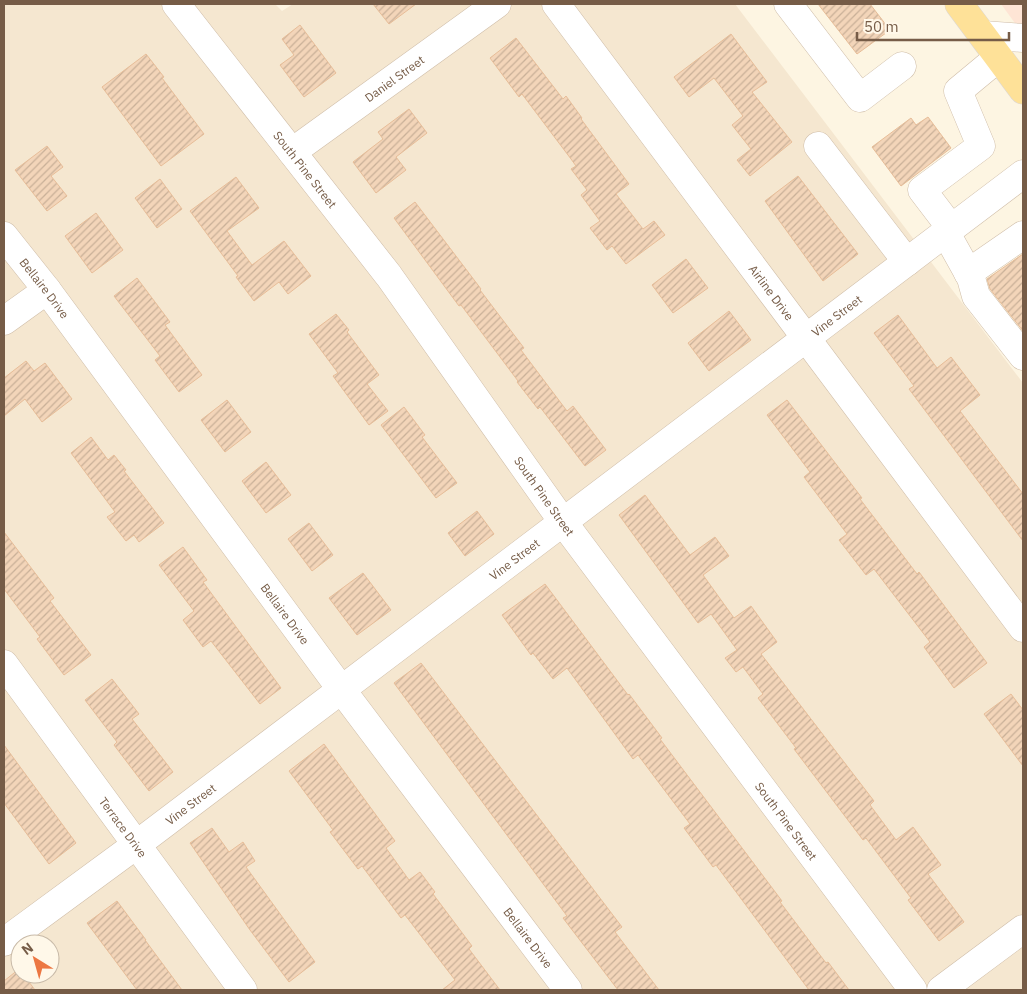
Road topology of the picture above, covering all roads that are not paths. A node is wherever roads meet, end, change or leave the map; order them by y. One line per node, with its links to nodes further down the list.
1 (176, 4): 12 (street, South Pine Street)
2 (497, 4): 12 (street, Daniel Street)
3 (556, 4): 21 (street, Airline Drive)
4 (788, 4): 9 (street)
5 (959, 4): 6 (main road)
6 (983, 35): 7 (street); 8 (main road)
7 (1023, 38)
8 (999, 57): 10 (main road); 14 (street)
9 (902, 66)
10 (1023, 90)
11 (818, 146): 17 (street)
12 (292, 152): 23 (street, South Pine Street)
13 (1023, 174): 14 (street, Vine Street)
14 (948, 230): 17 (street, Vine Street); 18 (street)
15 (1023, 235): 18 (street)
16 (4, 236): 19 (street, Bellaire Drive)
17 (907, 262): 21 (street, Vine Street)
18 (968, 273): 22 (street)
19 (47, 290): 20 (street); 26 (street, Bellaire Drive)
20 (4, 321)
21 (806, 338): 23 (street, Vine Street); 24 (street, Airline Drive)
22 (1023, 356)
23 (563, 522): 26 (street, Vine Street); 32 (street, South Pine Street)
24 (1023, 628)
25 (4, 664): 27 (street, Terrace Drive)
26 (341, 689): 27 (street, Vine Street); 31 (street, Bellaire Drive)
27 (136, 845): 29 (street, Vine Street); 30 (street, Terrace Drive)
28 (1023, 929): 33 (street)
29 (4, 942)
30 (244, 990)
31 (568, 990)
32 (913, 990)
33 (941, 990)

